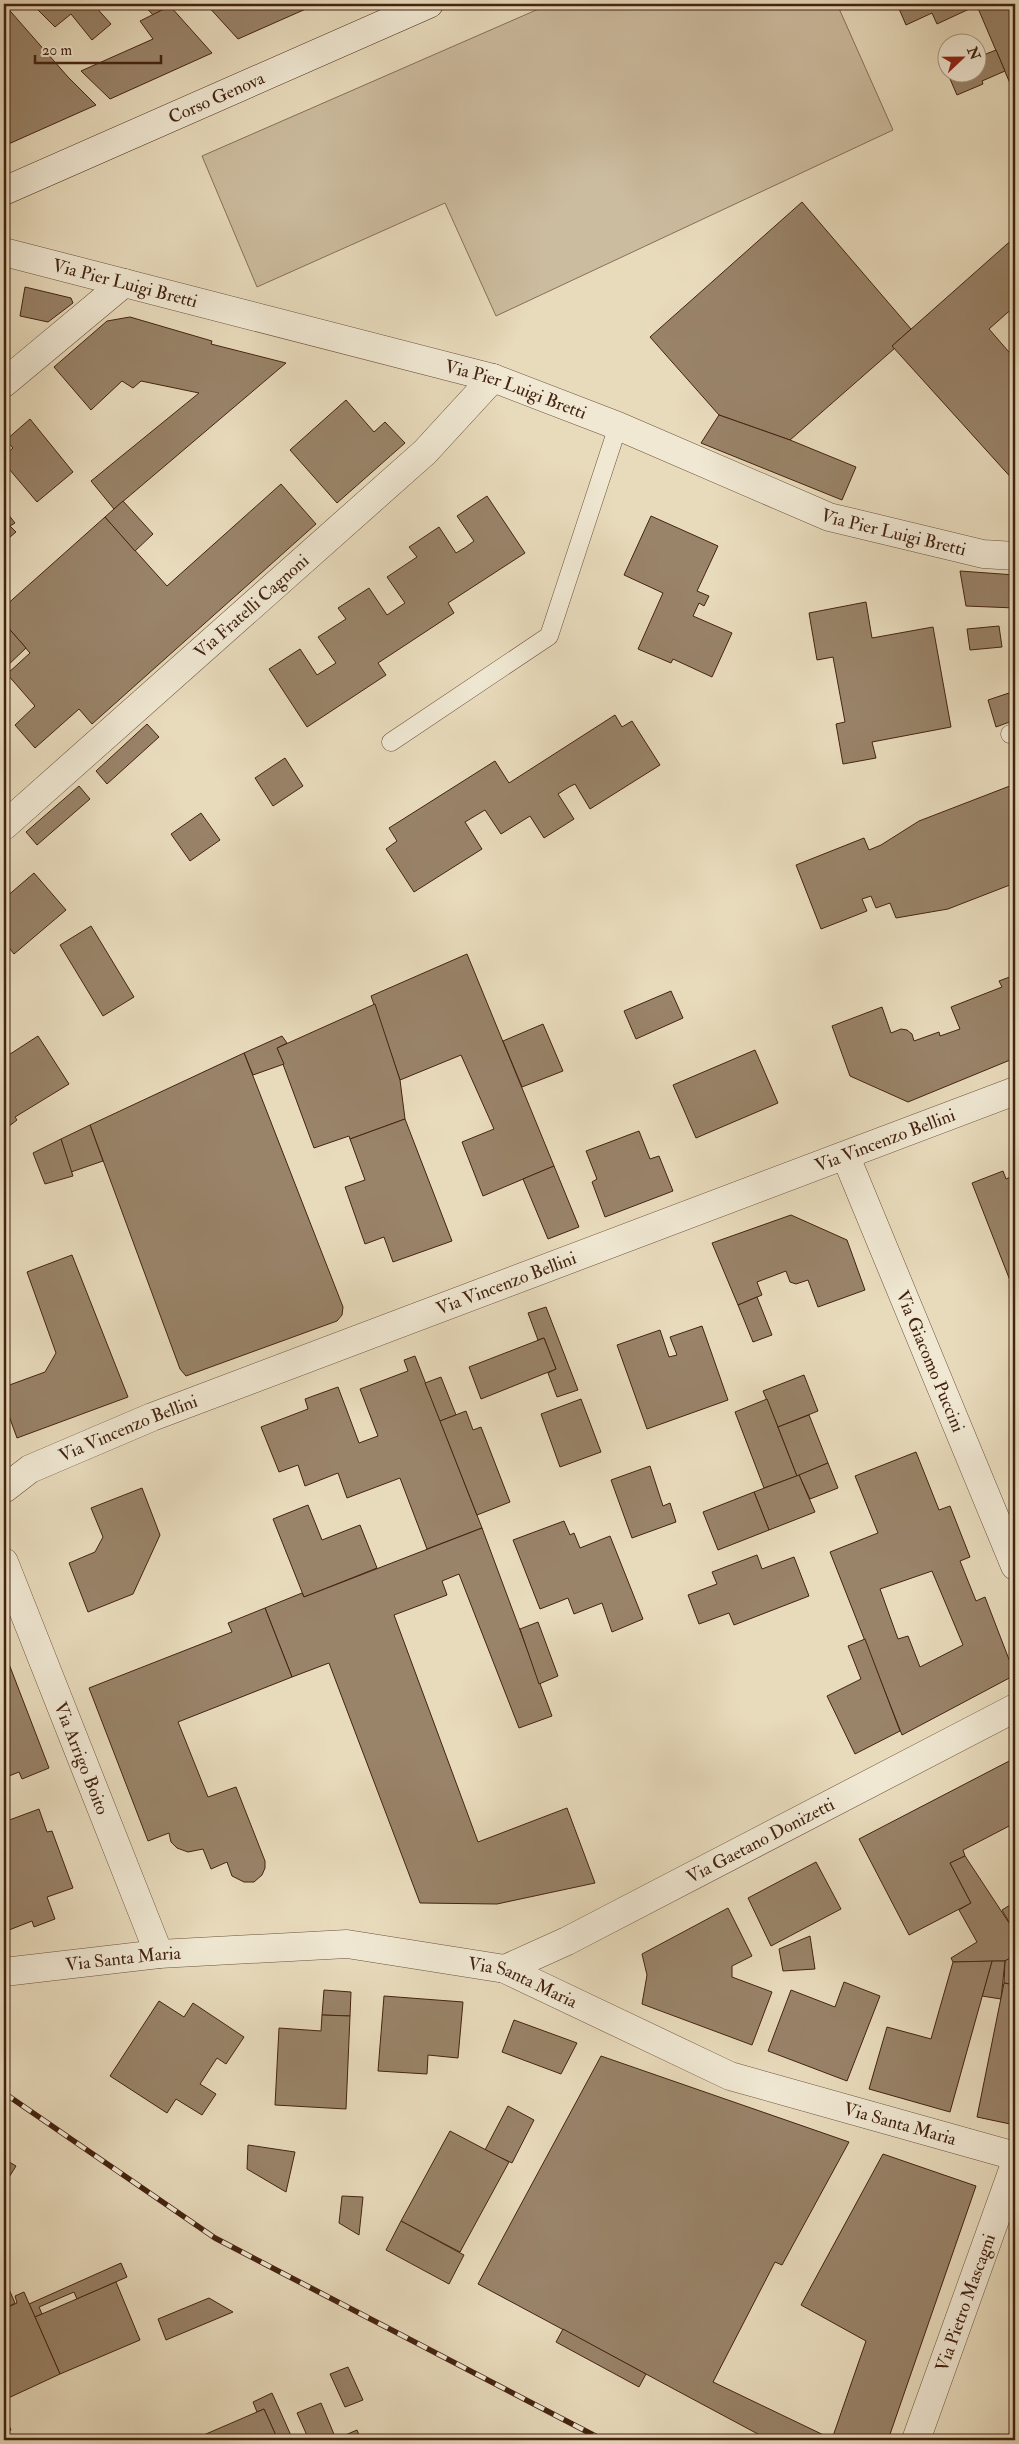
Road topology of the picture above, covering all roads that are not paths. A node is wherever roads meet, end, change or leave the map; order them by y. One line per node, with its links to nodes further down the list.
1 (429, 4): 2 (street, Corso Genova)
2 (4, 191)
3 (4, 252): 4 (street, Via Pier Luigi Bretti)
4 (124, 283): 5 (street, Via Pier Luigi Bretti); 6 (street)
5 (493, 378): 7 (street, Via Pier Luigi Bretti); 10 (street, Via Fratelli Cagnoni)
6 (4, 383)
7 (618, 426): 8 (street, Via Pier Luigi Bretti); 9 (lane)
8 (1015, 556)
9 (391, 742)
10 (4, 826)
11 (1015, 1092): 12 (street, Via Vincenzo Bellini)
12 (846, 1156): 13 (street, Via Vincenzo Bellini); 15 (street, Via Giacomo Puccini)
13 (4, 1489)
14 (4, 1562): 17 (street, Via Arrigo Boito)
15 (1015, 1566)
16 (1015, 1708): 18 (street, Via Gaetano Donizetti)
17 (159, 1954): 18 (street, Via Santa Maria); 19 (street, Via Santa Maria)
18 (505, 1968): 20 (street, Via Santa Maria)
19 (4, 1972)
20 (1015, 2156)
21 (1015, 2164): 22 (street, Via Pietro Mascagni)
22 (916, 2440)

